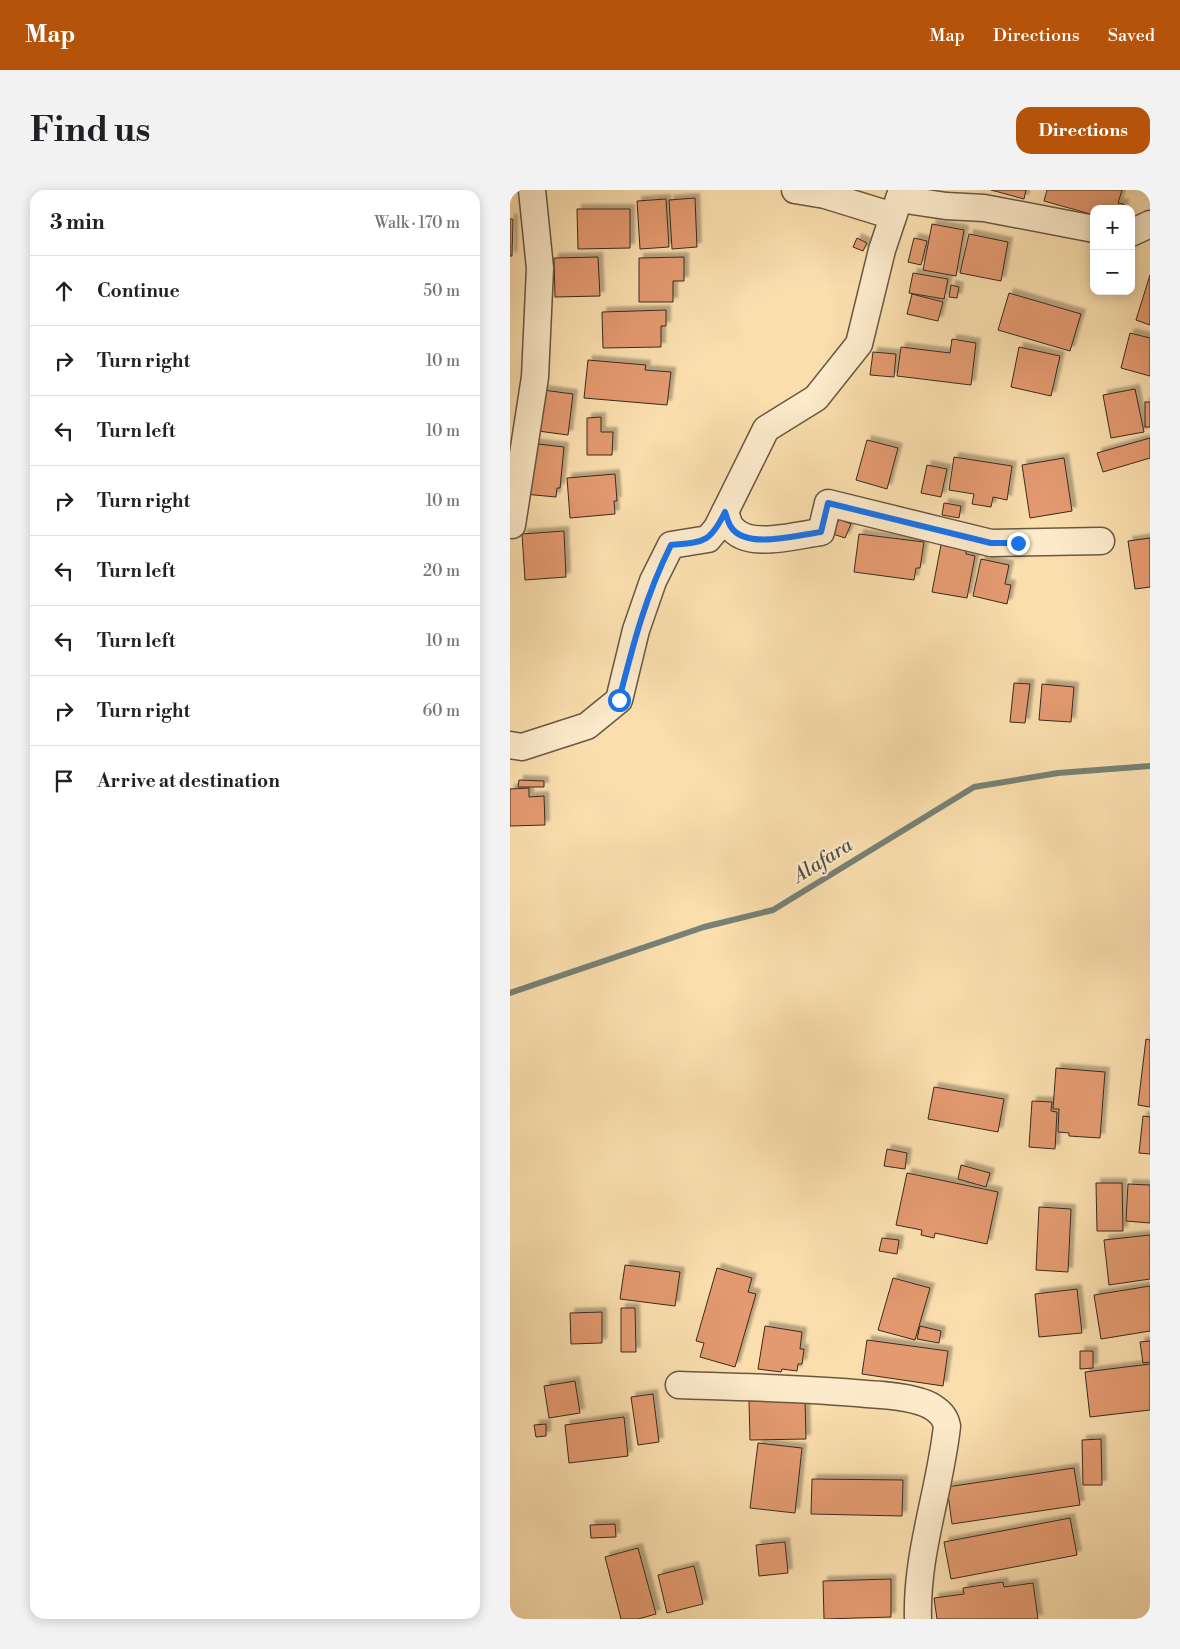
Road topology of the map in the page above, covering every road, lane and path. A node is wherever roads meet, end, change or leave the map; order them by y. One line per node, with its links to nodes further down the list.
1 (532, 190): 8 (street)
2 (795, 190): 3 (street)
3 (898, 201): 5 (street); 7 (street)
4 (1150, 224): 6 (street)
5 (1090, 228)
6 (1135, 231)
7 (725, 512): 9 (street); 10 (street)
8 (512, 525)
9 (1101, 541)
10 (510, 745)
11 (679, 1385): 12 (street)
12 (918, 1619)

